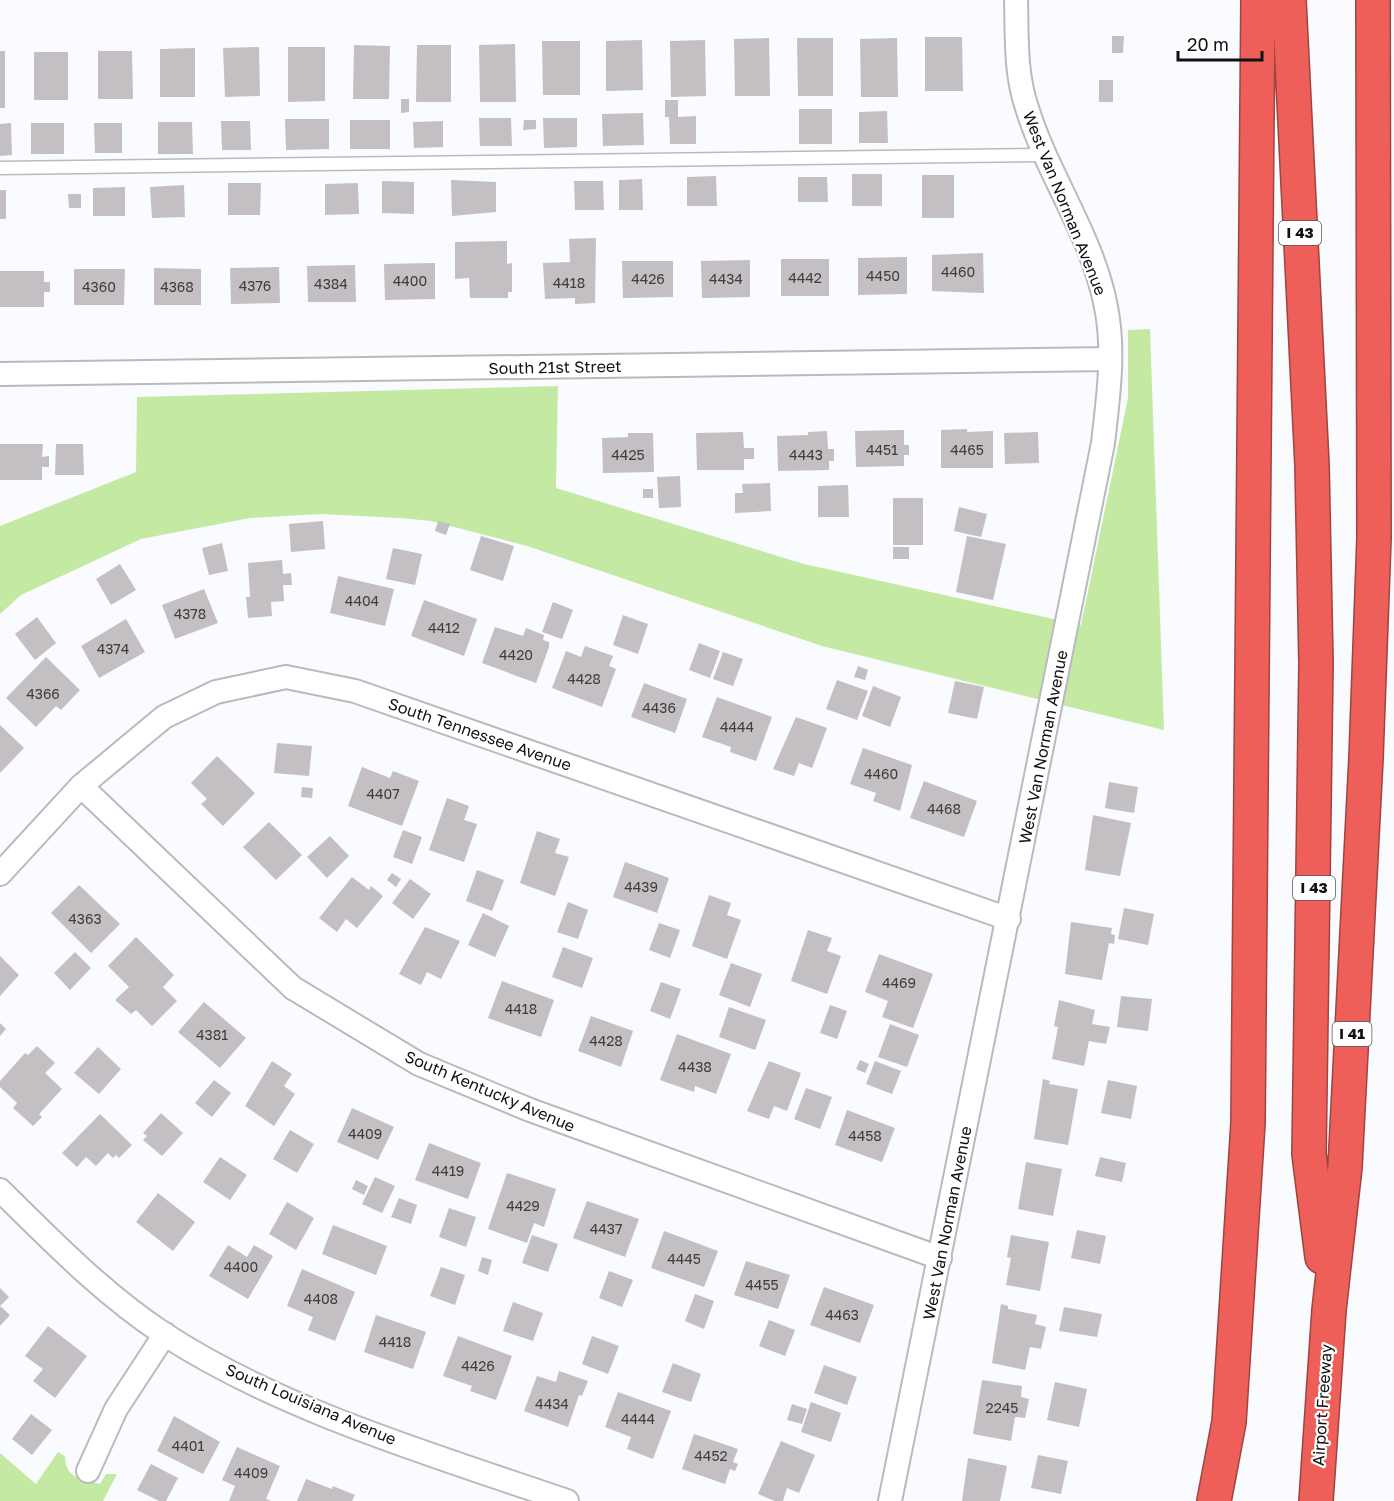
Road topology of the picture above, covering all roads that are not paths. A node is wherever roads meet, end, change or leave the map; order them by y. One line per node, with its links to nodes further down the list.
1 (1016, 0): 5 (street, West Van Norman Avenue)
2 (1258, 0): 19 (highway)
3 (1289, 0): 14 (highway, I 43)
4 (1373, 0): 14 (highway, I 41)
5 (1046, 155): 6 (lane); 7 (street, West Van Norman Avenue)
6 (0, 168)
7 (1110, 359): 8 (street, South 21st Street); 11 (street, West Van Norman Avenue)
8 (0, 374)
9 (81, 786): 10 (street, South Tennessee Avenue); 11 (street, South Tennessee Avenue); 13 (street, South Kentucky Avenue)
10 (0, 874)
11 (1009, 919): 13 (street, West Van Norman Avenue)
12 (0, 1190): 15 (street, South Louisiana Avenue)
13 (940, 1258): 18 (street, West Van Norman Avenue)
14 (1329, 1310): 20 (highway, Airport Freeway / I 41)
15 (165, 1334): 16 (street); 17 (street, South Louisiana Avenue)
16 (88, 1471)
17 (567, 1501)
18 (891, 1501)
19 (1214, 1501)
20 (1316, 1501)

